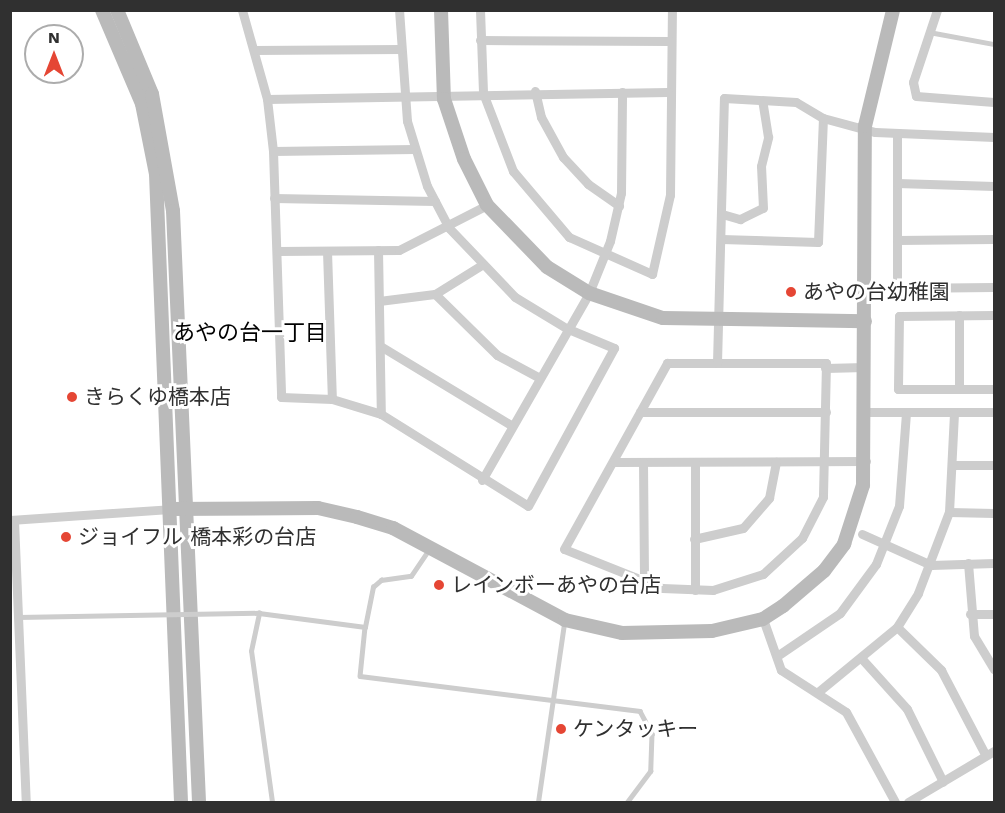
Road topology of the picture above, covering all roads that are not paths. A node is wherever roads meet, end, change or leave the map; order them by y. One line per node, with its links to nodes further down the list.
1 (102, 10): 82 (street)
2 (117, 10): 81 (street)
3 (242, 10): 15 (street)
4 (399, 10): 14 (street)
5 (441, 10): 22 (street)
6 (480, 10): 11 (street)
7 (672, 10): 12 (street)
8 (893, 10): 26 (street)
9 (937, 10): 10 (street)
10 (929, 33): 13 (lane); 24 (street)
11 (480, 40): 12 (street); 18 (street)
12 (671, 41): 19 (street)
13 (994, 44)
14 (400, 49): 15 (street); 21 (street)
15 (254, 50): 20 (street)
16 (535, 91): 17 (street); 18 (street); 36 (street)
17 (622, 92): 19 (street); 36 (street)
18 (483, 93): 22 (street); 45 (street)
19 (668, 93): 45 (street)
20 (267, 99): 21 (street); 30 (street)
21 (403, 99): 22 (street); 29 (street)
22 (444, 99): 35 (street)
23 (762, 100): 25 (street); 37 (street); 37 (street)
24 (994, 102)
25 (823, 118): 26 (street); 39 (street)
26 (865, 126): 27 (street); 54 (street)
27 (897, 133): 28 (street); 31 (street)
28 (994, 137)
29 (414, 148): 30 (street); 34 (street)
30 (273, 150): 33 (street)
31 (897, 183): 32 (street); 41 (street)
32 (994, 186)
33 (274, 198): 34 (street); 43 (street)
34 (435, 201): 38 (street)
35 (487, 205): 38 (street); 48 (street)
36 (619, 206): 45 (street)
37 (722, 214): 39 (street)
38 (450, 228): 42 (street); 46 (street)
39 (722, 239): 53 (street)
40 (994, 239): 41 (street)
41 (897, 240): 47 (street)
42 (378, 250): 44 (street); 50 (street)
43 (277, 251): 44 (street); 63 (street)
44 (327, 251): 63 (street)
45 (604, 256): 48 (street)
46 (480, 266): 49 (street); 55 (street)
47 (994, 287)
48 (589, 293): 53 (street); 55 (street)
49 (435, 294): 50 (street); 60 (street)
50 (379, 300): 56 (street)
51 (959, 315): 52 (street); 61 (street); 61 (street)
52 (994, 315)
53 (717, 321): 54 (street); 57 (street)
54 (865, 321): 59 (street)
55 (567, 328): 60 (street); 80 (street)
56 (382, 347): 70 (street); 71 (street)
57 (717, 363): 58 (street); 64 (street)
58 (825, 368): 59 (street); 65 (street)
59 (865, 368): 66 (street)
60 (538, 377): 71 (street)
61 (959, 389): 62 (street)
62 (994, 389)
63 (332, 399): 70 (street)
64 (640, 412): 65 (street); 74 (street)
65 (826, 412): 72 (street)
66 (866, 412): 67 (street); 73 (street)
67 (906, 412): 68 (street); 88 (street)
68 (954, 412): 69 (street); 78 (street)
69 (994, 412)
70 (381, 414): 80 (street)
71 (511, 425): 80 (street)
72 (826, 460): 73 (street); 77 (street); 94 (street)
73 (866, 461): 99 (street)
74 (614, 462): 75 (street); 93 (street)
75 (644, 462): 76 (street); 93 (street)
76 (695, 462): 77 (street); 87 (street)
77 (776, 462): 87 (street)
78 (956, 465): 79 (street); 83 (street)
79 (994, 465)
80 (482, 480)
81 (186, 508): 82 (street); 89 (street); 112 (street)
82 (170, 509): 85 (street); 111 (street)
83 (949, 513): 84 (street); 92 (street)
84 (994, 513)
85 (12, 520): 98 (street)
86 (862, 534): 88 (street)
87 (694, 539): 94 (street)
88 (885, 544): 92 (street); 103 (street)
89 (430, 548): 100 (street); 101 (lane)
90 (968, 562): 91 (street); 92 (street); 96 (street)
91 (994, 562)
92 (931, 565): 102 (street)
93 (644, 585): 94 (street)
94 (695, 590)
95 (259, 613): 98 (lane, bridge); 101 (lane); 113 (lane)
96 (970, 614): 97 (street); 105 (street)
97 (994, 614)
98 (18, 617): 110 (street)
99 (763, 619): 100 (street); 103 (street)
100 (565, 620): 107 (lane)
101 (365, 627): 107 (lane)
102 (897, 627): 104 (street); 108 (street)
103 (777, 656): 106 (street)
104 (862, 658): 106 (street); 109 (street)
105 (994, 669)
106 (818, 692): 116 (street)
107 (549, 701): 114 (lane); 115 (lane)
108 (990, 752): 109 (street)
109 (943, 782): 117 (street)
110 (26, 802)
111 (181, 802)
112 (199, 802)
113 (272, 802)
114 (538, 802)
115 (628, 802)
116 (895, 802)
117 (908, 802)

